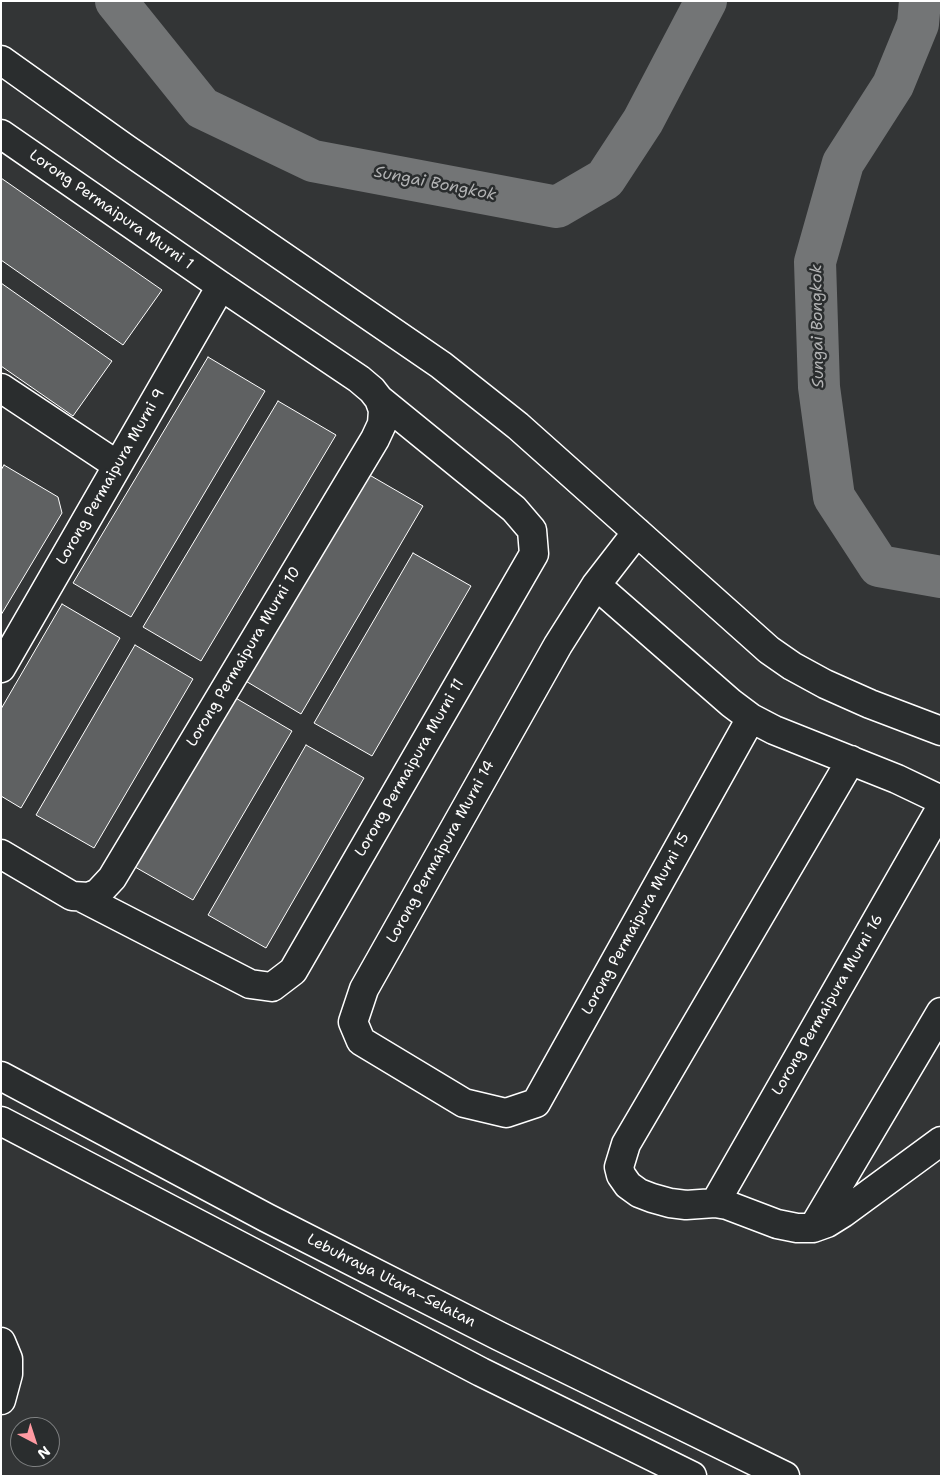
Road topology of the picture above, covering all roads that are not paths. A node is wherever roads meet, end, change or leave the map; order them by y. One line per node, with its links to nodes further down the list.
1 (1, 60): 7 (main road)
2 (1, 134): 3 (main road, Lorong Permaipura Murni 1)
3 (221, 286): 5 (main road, Lorong Permaipura Murni 1); 6 (main road, Lorong Permaipura Murni 9)
4 (1, 388): 6 (main road)
5 (379, 400): 16 (main road, Lorong Permaipura Murni 10); 16 (main road, Lorong Permaipura Murni 11)
6 (117, 466): 9 (main road, Lorong Permaipura Murni 9)
7 (637, 532): 8 (main road, Lorong Permaipura Murni 14); 11 (main road)
8 (596, 585): 10 (main road); 19 (main road, Lorong Permaipura Murni 14)
9 (1, 668)
10 (751, 718): 12 (main road); 19 (main road, Lorong Permaipura Murni 15)
11 (941, 731)
12 (851, 760): 13 (main road); 22 (main road)
13 (941, 800)
14 (941, 808): 22 (main road, Lorong Permaipura Murni 16)
15 (1, 854): 16 (main road, Lorong Permaipura Murni 11)
16 (81, 897)
17 (941, 1012): 23 (main road)
18 (1, 1076): 27 (main road, Lebuhraya Utara–Selatan)
19 (506, 1113)
20 (1, 1121): 26 (main road)
21 (941, 1141): 23 (main road)
22 (715, 1203): 23 (main road)
23 (813, 1228)
24 (1, 1342): 25 (main road)
25 (1, 1400)
26 (692, 1476)
27 (785, 1476)

